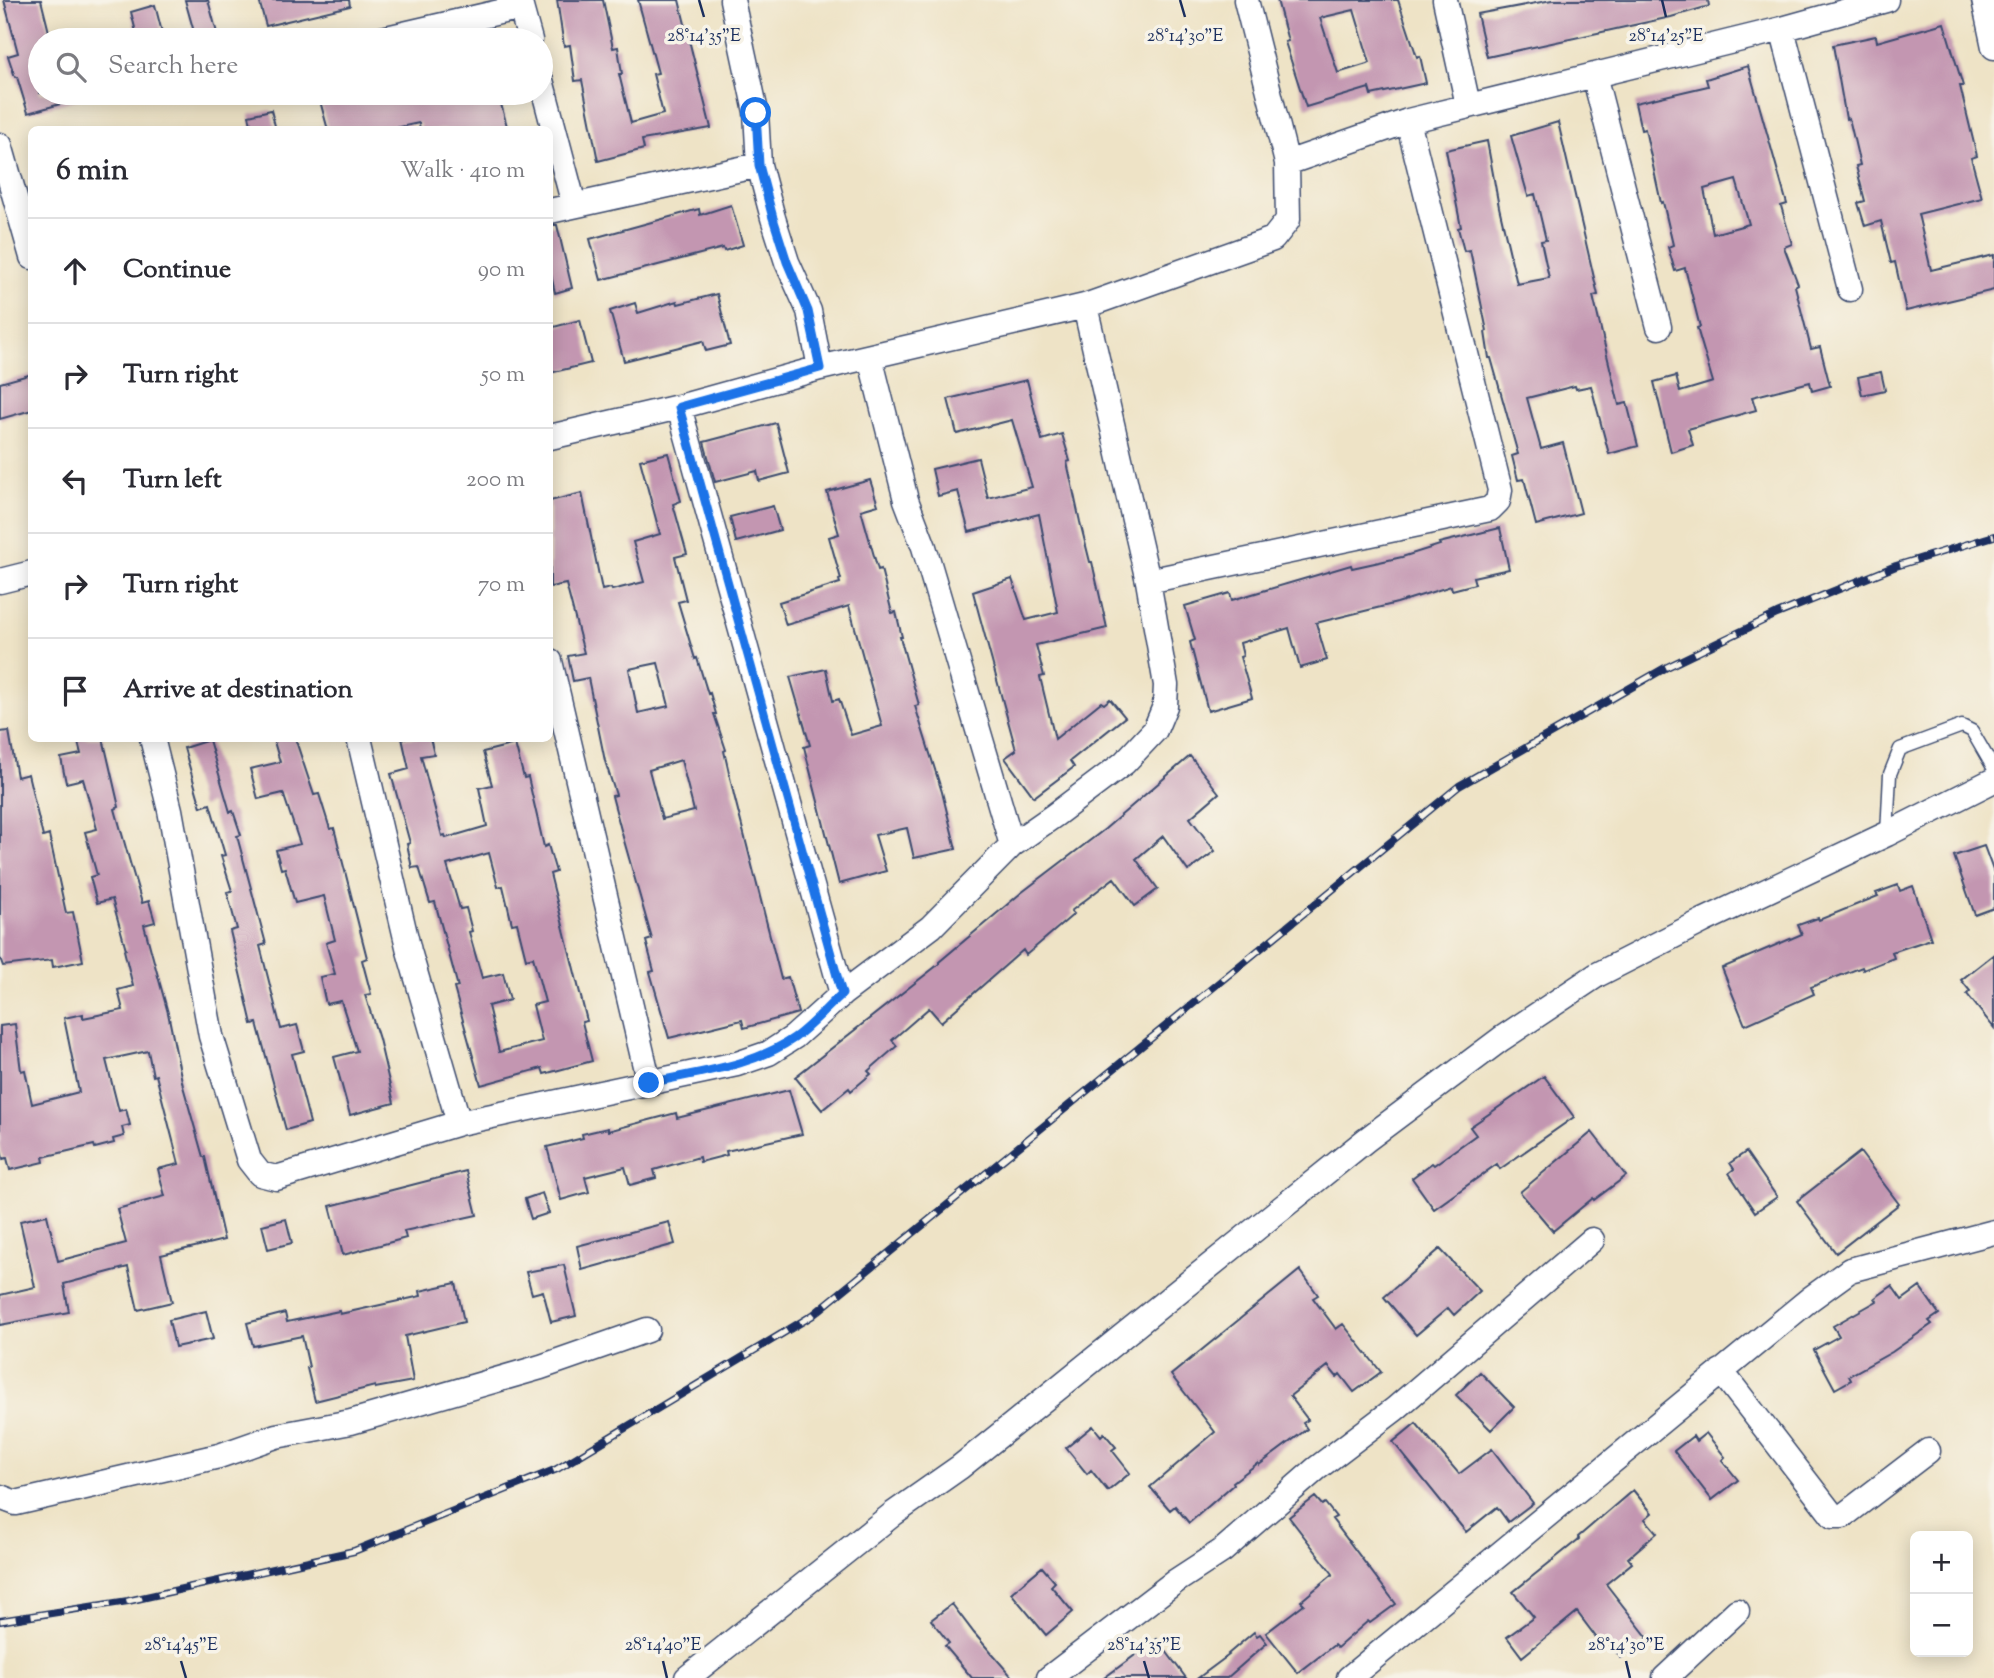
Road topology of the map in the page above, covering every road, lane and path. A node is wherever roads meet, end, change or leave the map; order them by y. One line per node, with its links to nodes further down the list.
1 (732, 0): 17 (street)
2 (1246, 0): 16 (street)
3 (1445, 0): 13 (street)
4 (1886, 0): 9 (street)
5 (1984, 0): 10 (street)
6 (520, 4): 7 (street); 8 (street)
7 (425, 28)
8 (527, 28)
9 (1782, 29): 11 (street); 21 (street)
10 (1994, 47)
11 (1594, 75): 13 (street); 23 (street)
12 (548, 105): 18 (street)
13 (1468, 105): 14 (street)
14 (1408, 121): 16 (street); 30 (street)
15 (0, 145): 20 (street)
16 (1287, 163): 22 (street)
17 (759, 165): 18 (street); 25 (street)
18 (574, 205): 19 (street)
19 (553, 210)
20 (28, 243)
21 (1850, 289)
22 (1085, 306): 24 (street); 30 (street)
23 (1659, 327)
24 (870, 356): 25 (street); 37 (street)
25 (820, 368): 26 (street)
26 (679, 407): 27 (street); 38 (street)
27 (553, 436)
28 (28, 574): 29 (street)
29 (0, 581)
30 (1147, 581): 37 (street)
31 (553, 675): 39 (street)
32 (153, 742): 40 (street)
33 (360, 742): 40 (street)
34 (1994, 769): 36 (lane)
35 (1994, 780): 36 (street)
36 (1887, 834): 48 (street)
37 (1012, 845): 38 (street)
38 (842, 994): 39 (street)
39 (649, 1083): 40 (street)
40 (459, 1123)
41 (1994, 1232): 44 (street)
42 (1592, 1240): 49 (street)
43 (647, 1330): 46 (street)
44 (1721, 1371): 45 (street); 50 (street)
45 (1928, 1451)
46 (0, 1497)
47 (1737, 1611): 51 (street)
48 (687, 1678)
49 (1049, 1678)
50 (1349, 1678)
51 (1665, 1678)

